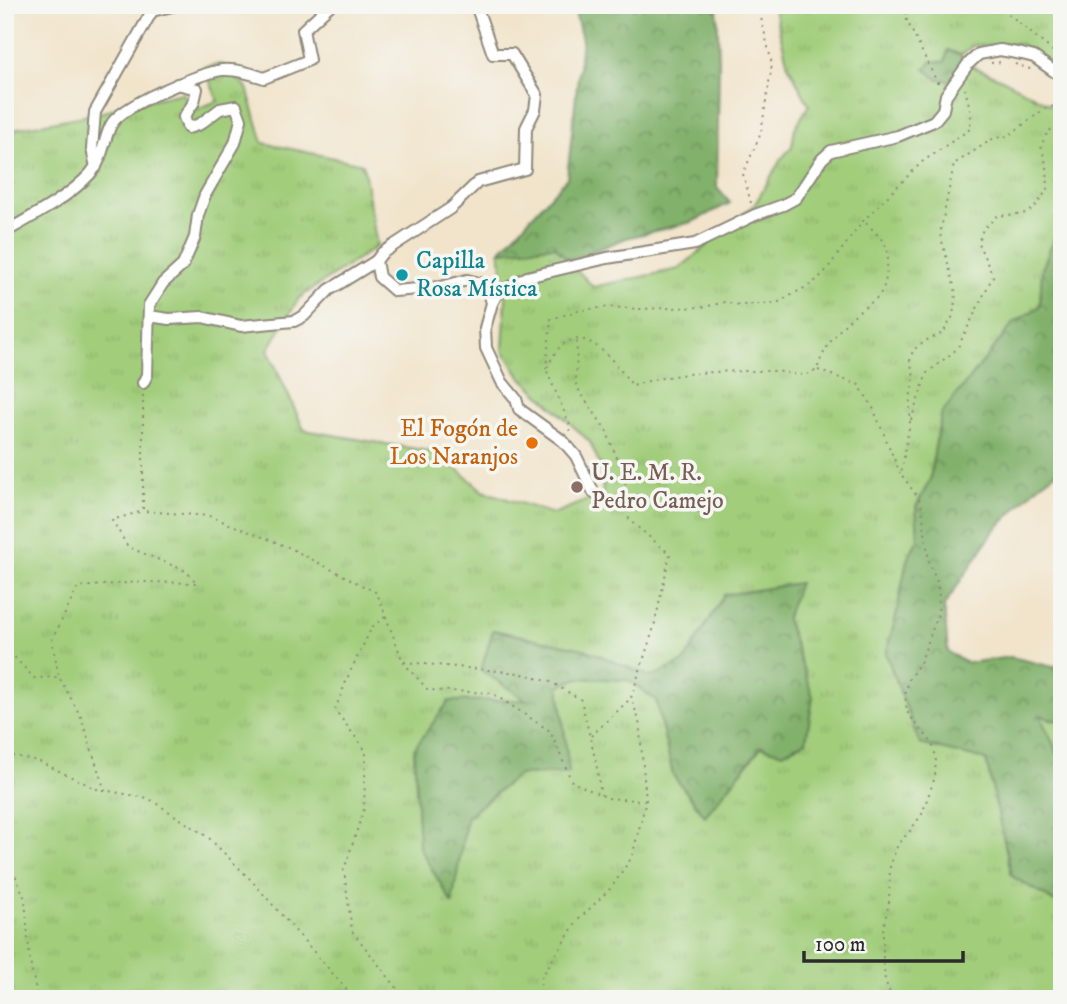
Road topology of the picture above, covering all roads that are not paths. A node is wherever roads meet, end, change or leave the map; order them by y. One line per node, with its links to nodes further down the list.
1 (176, 5): 6 (street)
2 (330, 5): 5 (street)
3 (476, 5): 8 (street)
4 (1062, 77): 9 (street)
5 (177, 84): 6 (street); 10 (street)
6 (96, 167): 7 (street)
7 (5, 232)
8 (376, 261): 9 (street); 10 (street)
9 (492, 303): 12 (street)
10 (149, 316): 11 (street)
11 (143, 383)
12 (594, 493)

